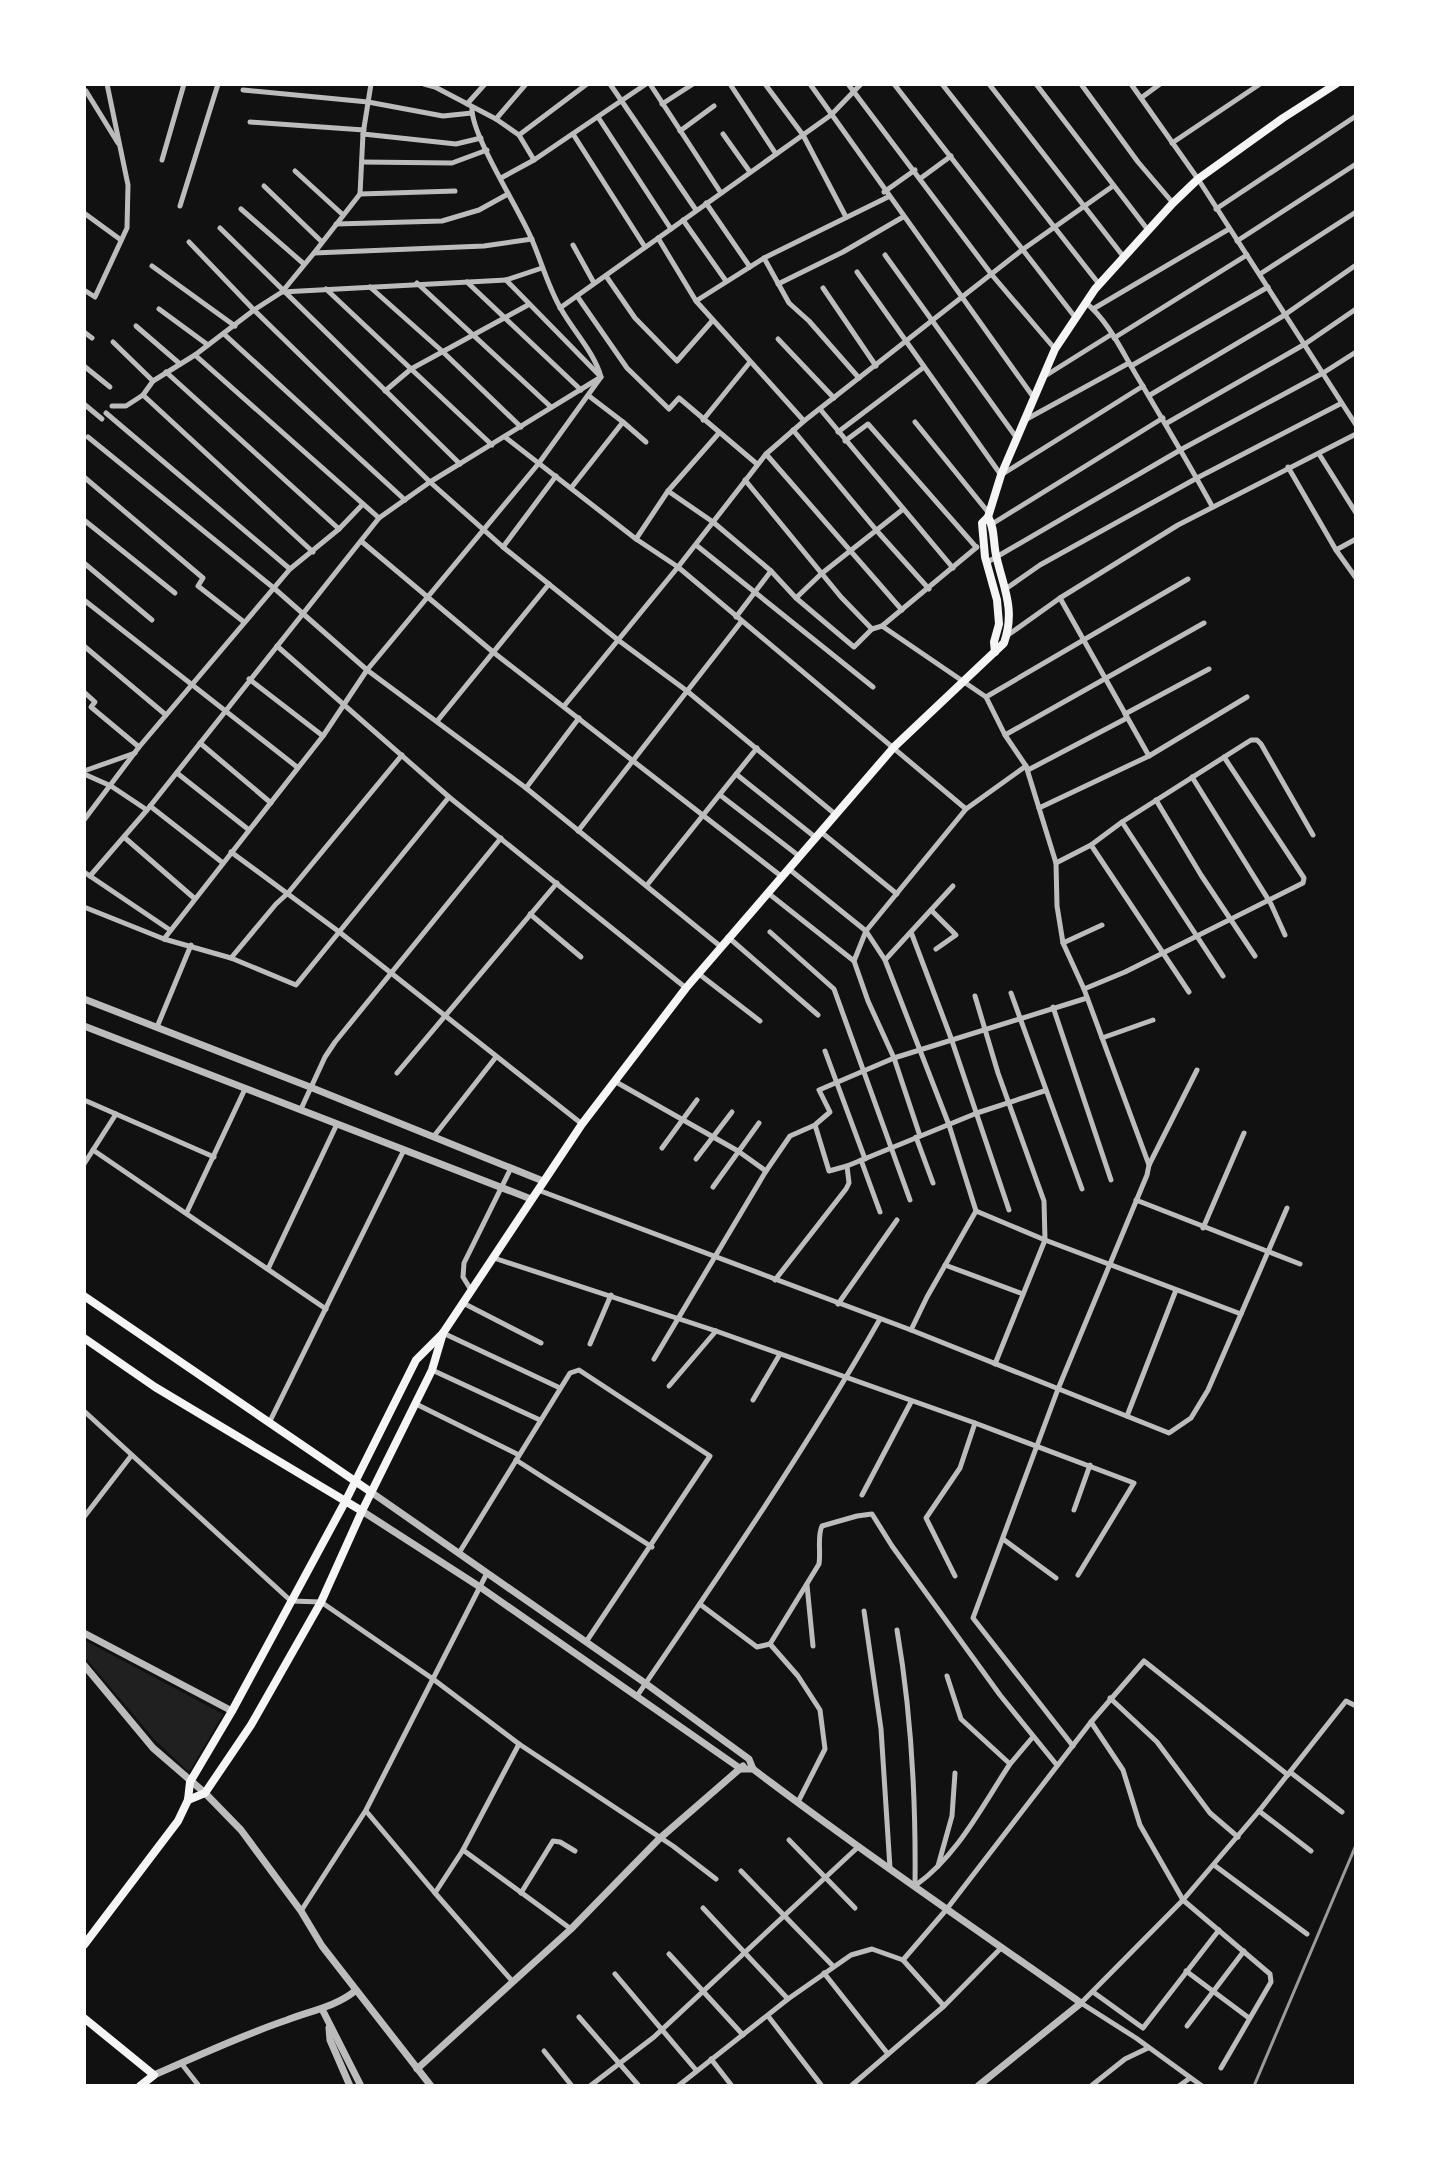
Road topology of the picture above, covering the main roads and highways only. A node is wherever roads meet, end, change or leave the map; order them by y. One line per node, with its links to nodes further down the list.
1 (1336, 84): 2 (main road)
2 (989, 518): 3 (main road); 3 (main road)
3 (995, 652): 5 (main road)
4 (84, 1296): 7 (main road)
5 (443, 1333): 7 (main road); 8 (main road)
6 (84, 1338): 9 (main road)
7 (356, 1481): 8 (main road); 9 (main road)
8 (371, 1492): 10 (main road)
9 (345, 1502): 10 (main road); 11 (main road)
10 (362, 1511): 11 (main road)
11 (188, 1800): 12 (main road)
12 (84, 1945)
13 (84, 2018): 14 (main road)
14 (140, 2086)

